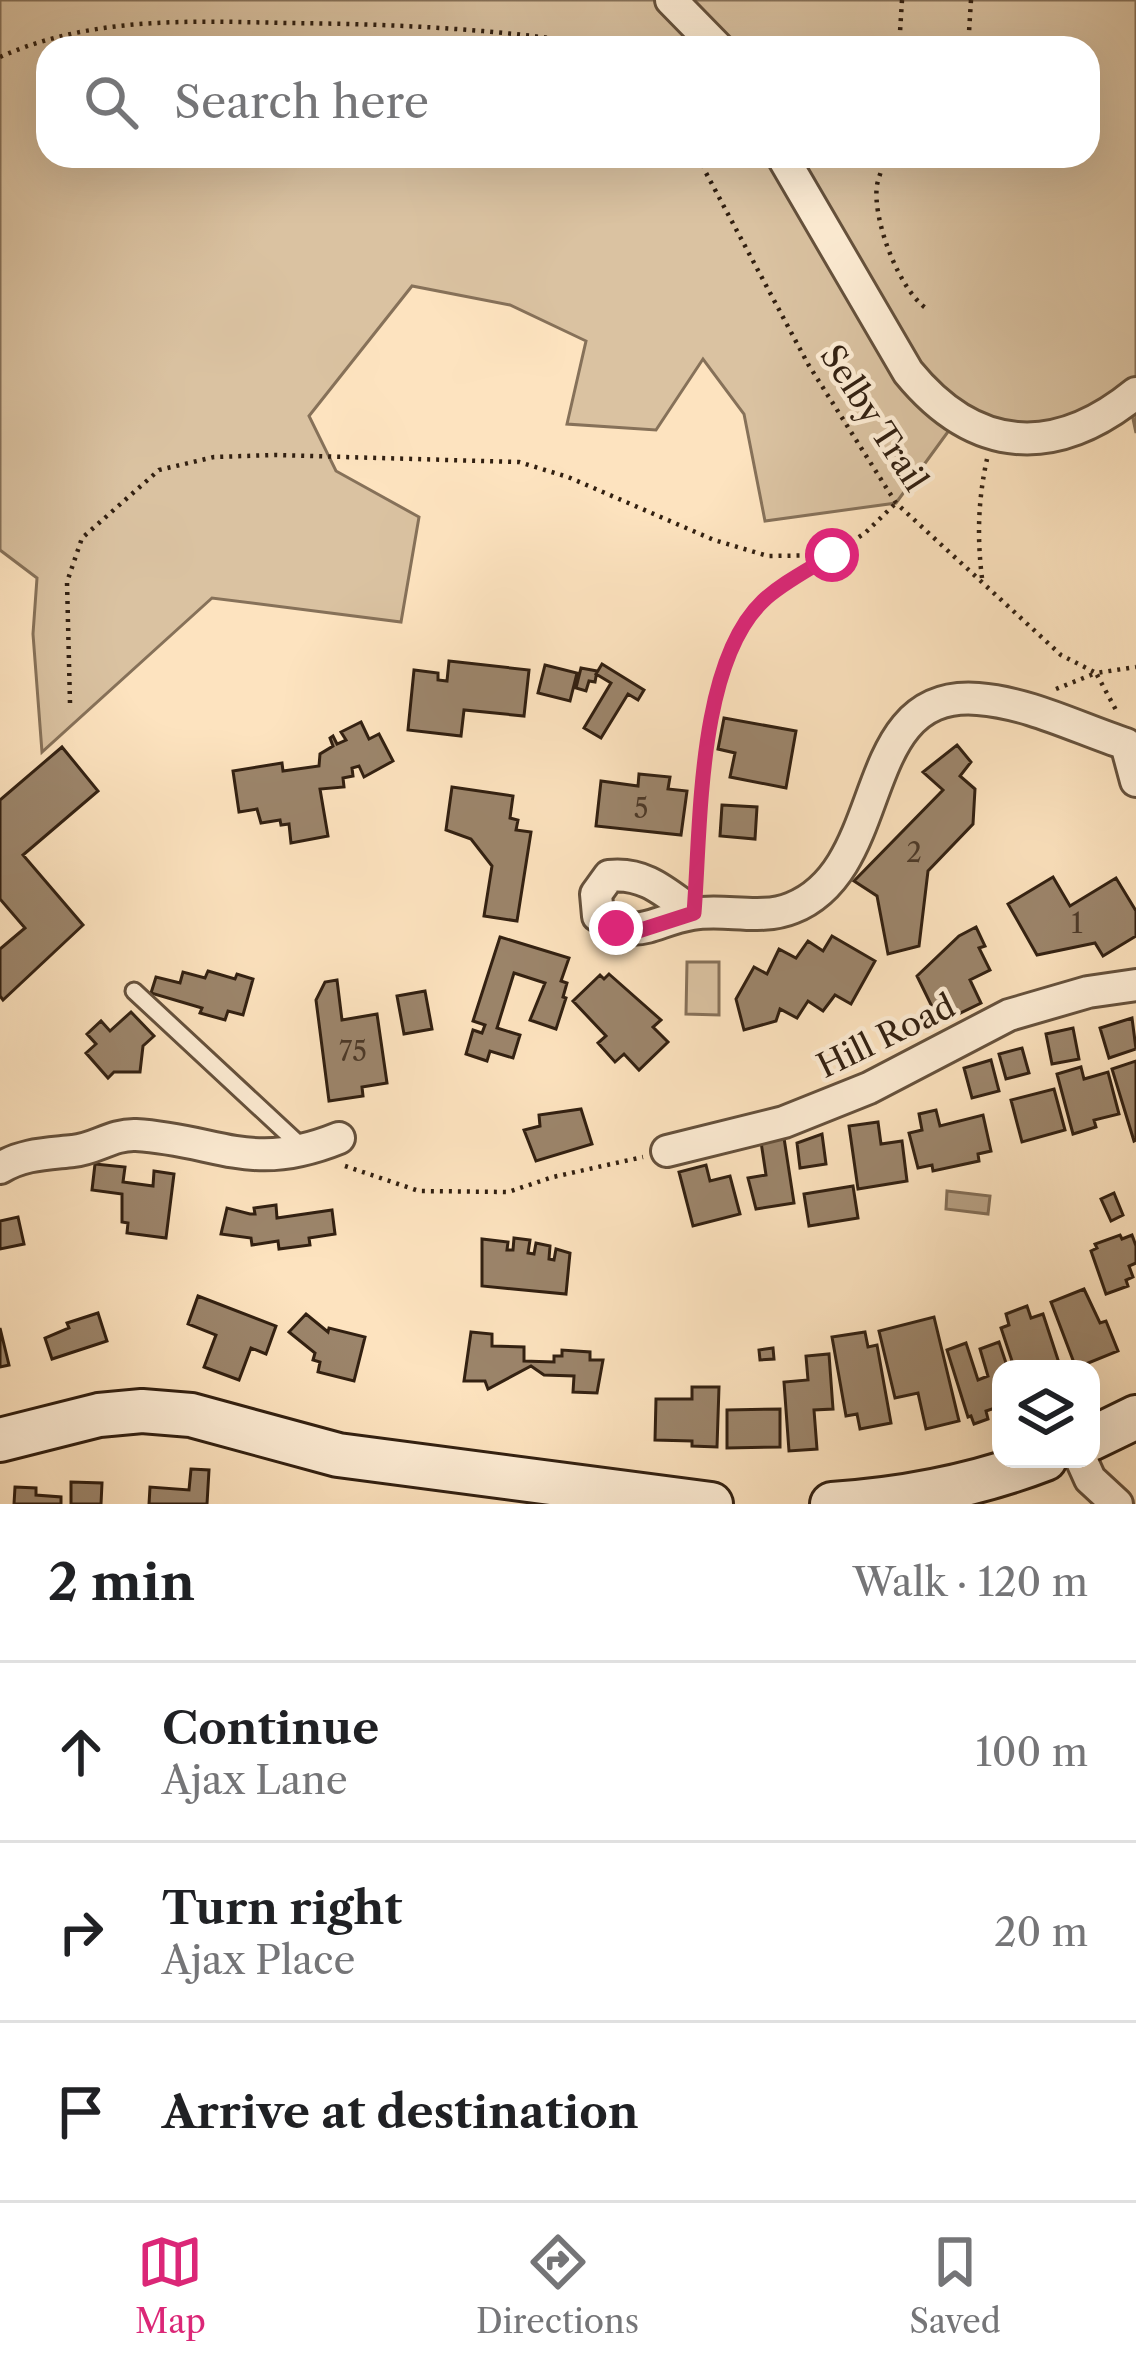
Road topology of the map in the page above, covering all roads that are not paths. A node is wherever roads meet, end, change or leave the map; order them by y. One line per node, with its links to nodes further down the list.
1 (670, 0): 2 (street)
2 (706, 36)
3 (789, 168): 4 (street)
4 (1136, 393)
5 (1131, 743): 6 (street); 7 (street)
6 (1136, 782)
7 (694, 913)
8 (1136, 985): 12 (street, Hill Road)
9 (134, 992): 11 (lane)
10 (339, 1138): 11 (street)
11 (306, 1151): 13 (street)
12 (667, 1151)
13 (0, 1168)
14 (1136, 1417): 15 (street)
15 (1100, 1434)
16 (0, 1440): 19 (street)
17 (1020, 1468): 20 (street)
18 (1085, 1468): 21 (street)
19 (711, 1504)
20 (832, 1504)
21 (1117, 1504)

